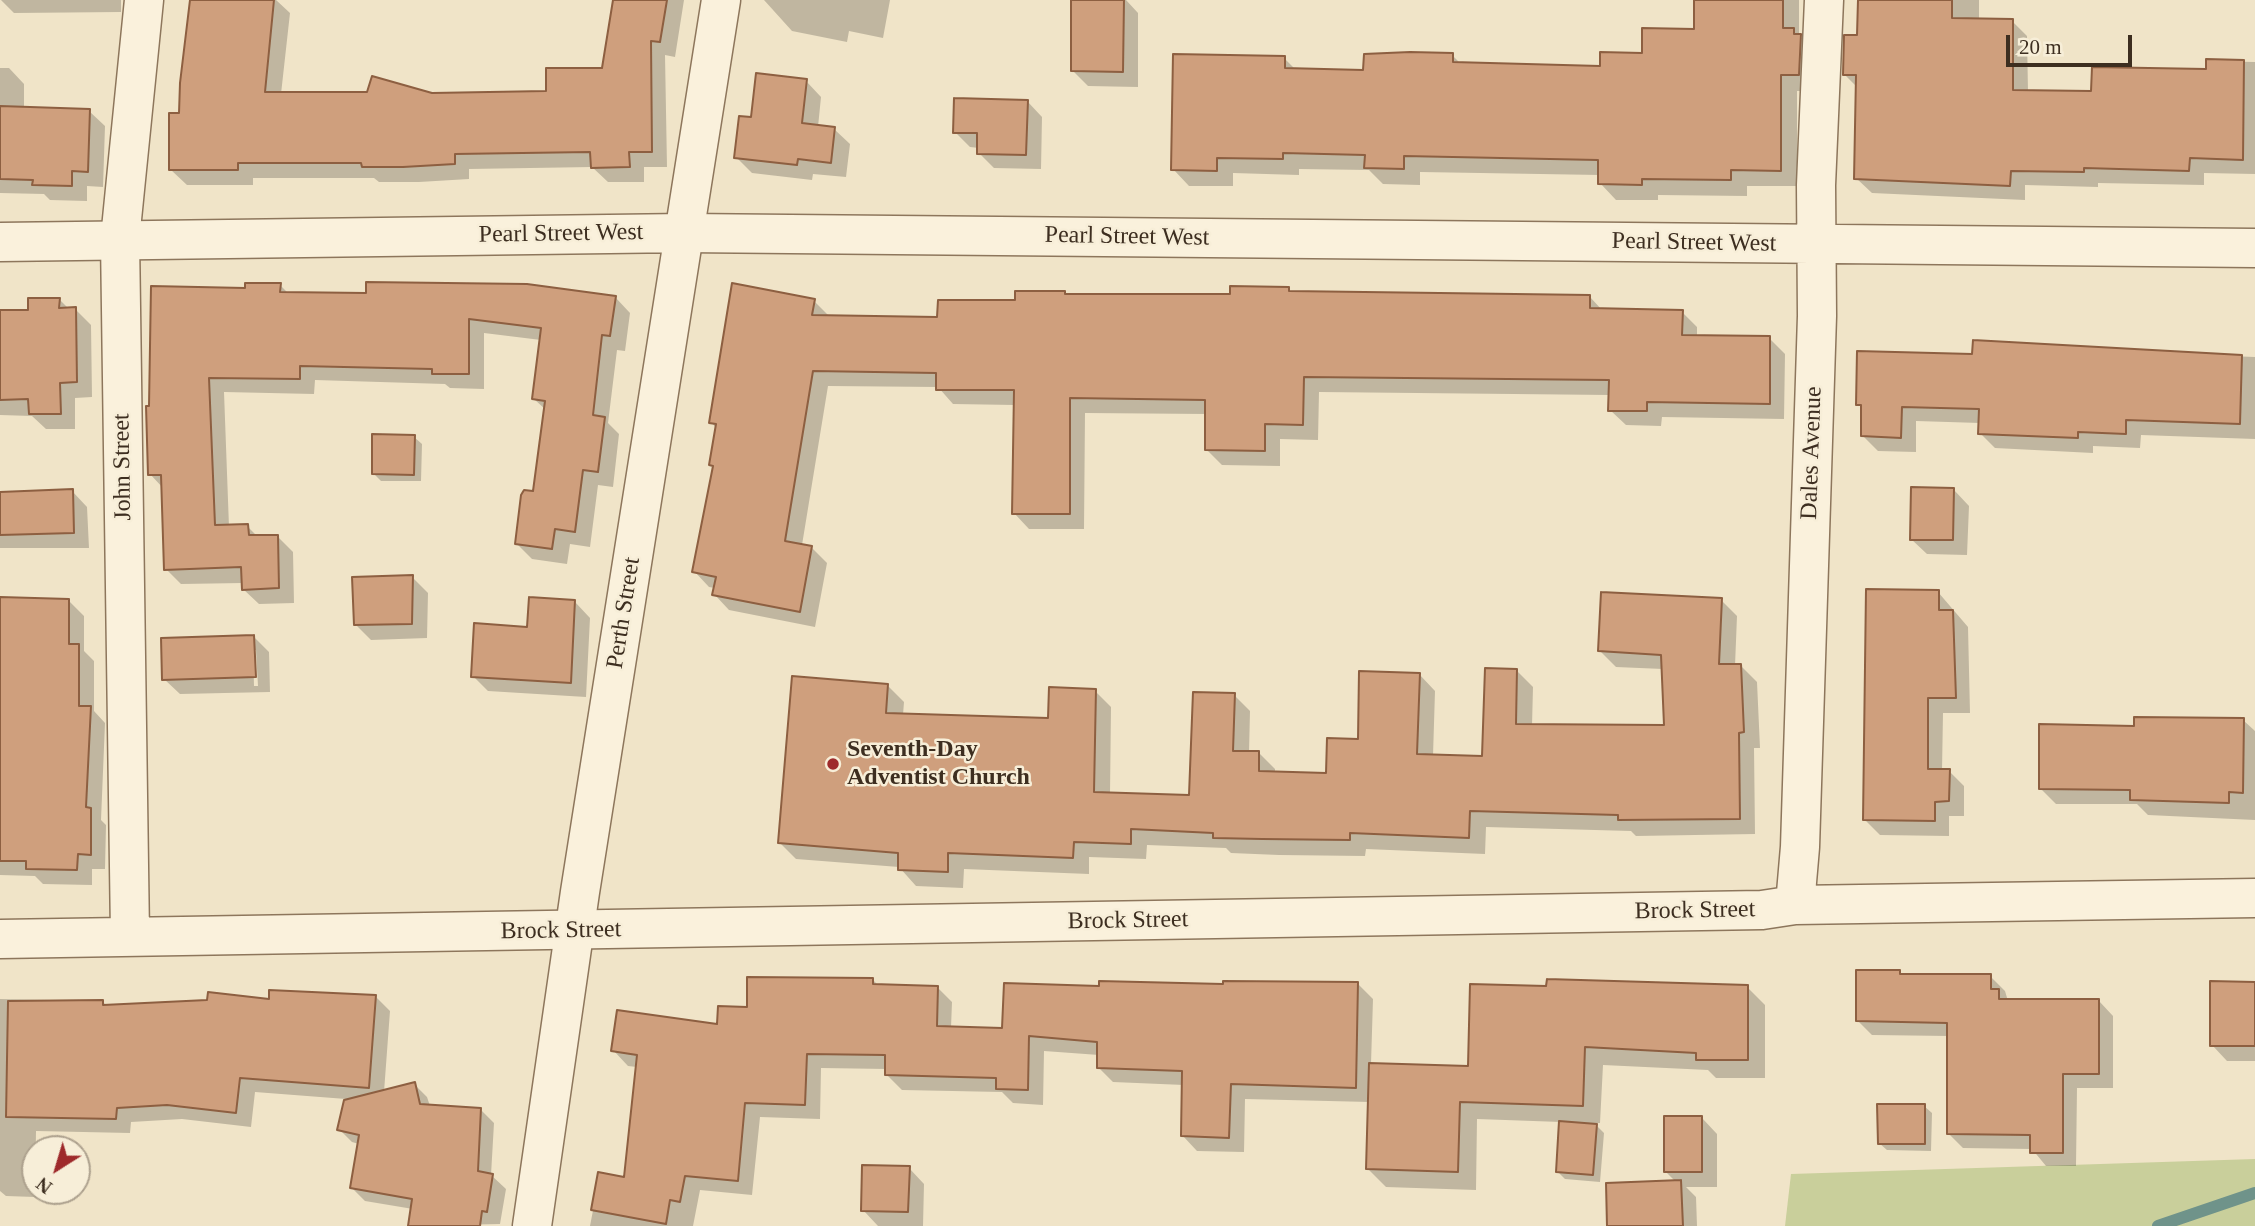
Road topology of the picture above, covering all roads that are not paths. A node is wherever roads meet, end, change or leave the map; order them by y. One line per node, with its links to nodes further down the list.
1 (144, 0): 5 (street, John Street)
2 (721, 0): 4 (street, Perth Street)
3 (1824, 0): 7 (street, Dales Avenue)
4 (685, 233): 5 (street, Pearl Street West); 7 (street, Pearl Street West); 11 (street, Perth Street)
5 (120, 239): 6 (street, Pearl Street West); 12 (street, John Street)
6 (0, 242)
7 (1815, 244): 8 (street, Pearl Street West); 10 (street, Dales Avenue)
8 (2255, 247)
9 (2255, 898): 10 (street, Brock Street)
10 (1795, 905): 11 (street, Brock Street)
11 (574, 931): 12 (street, Brock Street); 14 (street, Perth Street)
12 (130, 935): 13 (street, Brock Street)
13 (0, 939)
14 (532, 1226)

